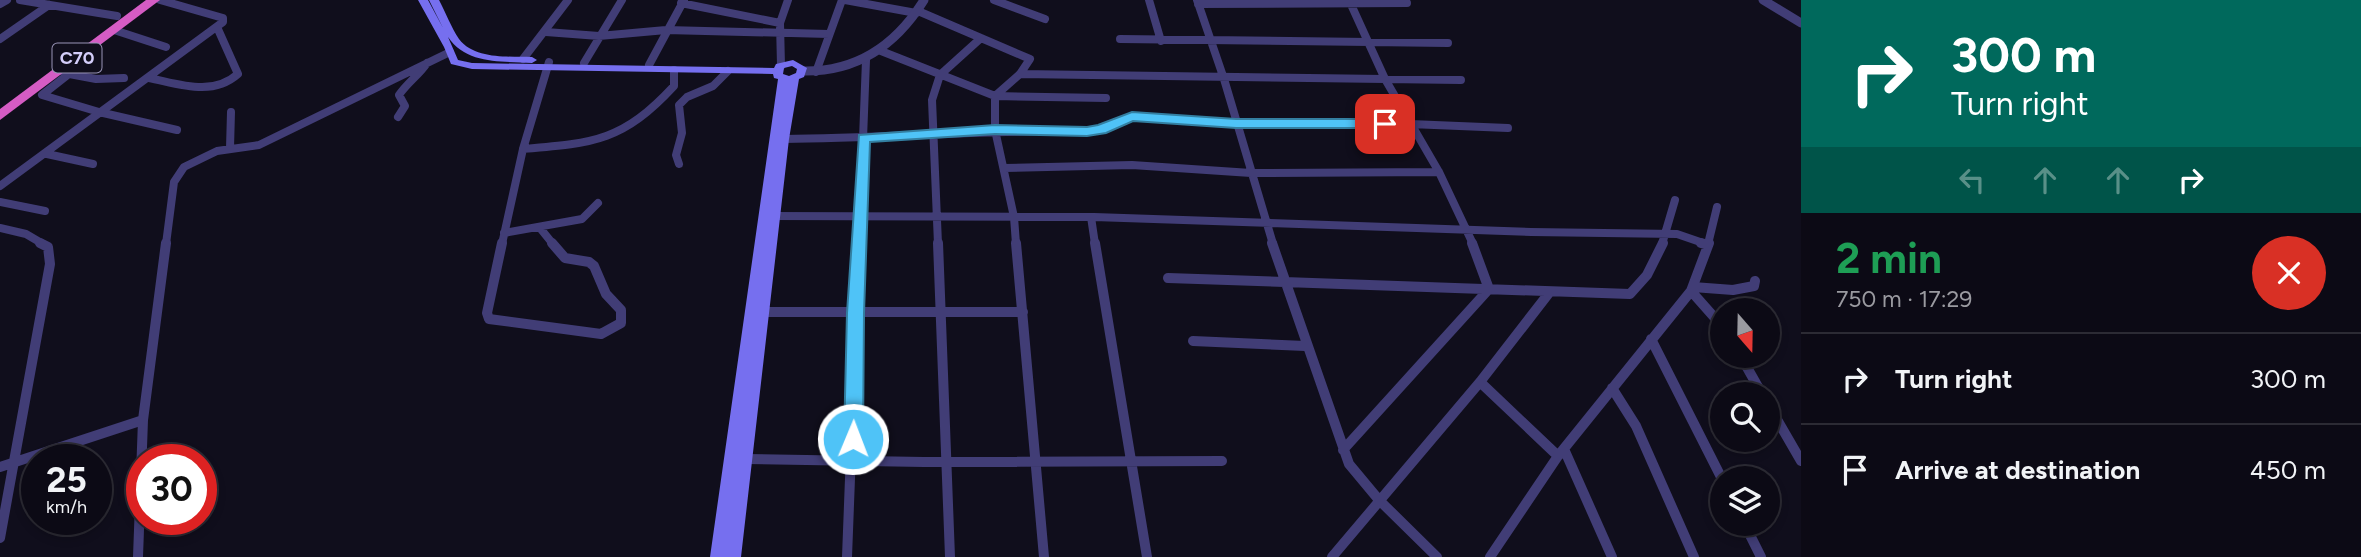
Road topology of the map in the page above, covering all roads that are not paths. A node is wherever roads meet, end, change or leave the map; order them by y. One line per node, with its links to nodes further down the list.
1 (7, 0): 18 (street)
2 (20, 0): 19 (street)
3 (141, 0): 22 (highway, C70)
4 (162, 0): 22 (highway, C70); 24 (street)
5 (568, 0): 27 (street)
6 (622, 0): 29 (street)
7 (789, 0): 25 (street)
8 (844, 0): 20 (street); 28 (street)
9 (924, 0): 20 (street)
10 (995, 0): 21 (street)
11 (1149, 0): 34 (street)
12 (1763, 0): 23 (street)
13 (682, 2): 25 (street); 26 (street)
14 (1198, 2): 16 (street); 33 (street)
15 (430, 3): 39 (main road); 40 (main road)
16 (1350, 3): 17 (street); 35 (street)
17 (1407, 3)
18 (0, 4)
19 (49, 5): 22 (street); 31 (street)
20 (917, 12): 30 (street); 38 (street)
21 (1045, 19)
22 (116, 23): 37 (street); 50 (highway, C70); 60 (highway, C70)
23 (1801, 23)
24 (217, 27): 54 (street); 54 (street)
25 (780, 27): 26 (street); 28 (street); 48 (street)
26 (666, 30): 29 (street); 44 (street)
27 (546, 32): 29 (street); 40 (street)
28 (829, 34): 49 (street)
29 (599, 36): 43 (street)
30 (981, 38): 51 (street); 52 (street)
31 (0, 39)
32 (1120, 39): 34 (street)
33 (1211, 40): 34 (street); 35 (street); 55 (street)
34 (1161, 41)
35 (1368, 43): 36 (street); 56 (street)
36 (1448, 43)
37 (166, 47)
38 (881, 51): 41 (street); 52 (street)
39 (450, 52): 42 (street); 45 (main road)
40 (523, 60): 45 (main road)
41 (866, 60): 49 (street); 71 (street)
42 (428, 61): 64 (street); 73 (street)
43 (584, 63): 44 (main road); 45 (main road)
44 (649, 65): 48 (main road)
45 (547, 66): 46 (main road); 74 (street)
46 (674, 70): 47 (main road); 74 (street)
47 (728, 71): 48 (main road); 77 (street)
48 (786, 72): 49 (street); 72 (main road); 87 (main road)
49 (816, 72)
50 (64, 73): 53 (street); 61 (street); 63 (highway, C70)
51 (1020, 74): 55 (street); 58 (street)
52 (940, 75): 58 (street); 70 (street)
53 (124, 78)
54 (149, 78): 61 (street)
55 (1224, 79): 56 (street); 65 (street)
56 (1385, 79): 57 (street); 66 (street)
57 (1461, 80)
58 (995, 96): 59 (street); 69 (street)
59 (1106, 98)
60 (0, 104)
61 (99, 112): 68 (street); 75 (street)
62 (231, 112): 73 (street)
63 (0, 116)
64 (398, 117)
65 (1236, 124): 66 (street); 69 (street); 80 (street)
66 (1410, 124): 67 (street); 79 (street)
67 (1508, 128)
68 (177, 130)
69 (995, 130): 70 (street); 78 (street)
70 (934, 134): 71 (street); 89 (street)
71 (864, 138): 72 (street); 88 (street)
72 (784, 139): 87 (main road)
73 (230, 148): 115 (street)
74 (523, 149): 96 (street)
75 (47, 153): 76 (street); 81 (street)
76 (93, 164)
77 (679, 164)
78 (1004, 168): 80 (street); 90 (street)
79 (1439, 172): 80 (street); 95 (street)
80 (1251, 173): 92 (street)
81 (0, 186)
82 (1675, 200): 97 (street)
83 (0, 202): 86 (street)
84 (598, 203): 94 (street)
85 (1717, 207): 98 (street)
86 (45, 211)
87 (769, 216): 88 (street); 106 (main road); 133 (main road)
88 (862, 216): 89 (street); 109 (street)
89 (937, 216): 90 (street); 107 (street)
90 (1014, 217): 91 (street); 108 (street)
91 (1091, 217): 92 (street); 121 (street)
92 (1265, 222): 95 (street); 101 (street)
93 (0, 228): 124 (street)
94 (540, 228): 96 (street); 96 (street)
95 (1468, 232): 97 (street); 102 (street)
96 (504, 233)
97 (1667, 234): 98 (street); 104 (street)
98 (1708, 244): 103 (street)
99 (1168, 278): 101 (street)
100 (1755, 281): 103 (street)
101 (1284, 282): 102 (street); 112 (street)
102 (1489, 289): 104 (street); 117 (street)
103 (1692, 289): 105 (street); 110 (street)
104 (1549, 293): 113 (street)
105 (1710, 311)
106 (763, 312): 109 (street); 119 (main road)
107 (942, 312): 108 (street); 109 (street); 125 (street)
108 (1023, 312): 120 (street)
109 (856, 313): 126 (street)
110 (1651, 340): 114 (street); 127 (street)
111 (1192, 341): 112 (street)
112 (1305, 346): 117 (street)
113 (1480, 382): 118 (street); 129 (street)
114 (1612, 388): 118 (street); 143 (street)
115 (143, 420): 124 (street); 132 (street)
116 (1780, 425): 123 (street)
117 (1343, 450): 129 (street)
118 (1561, 452): 141 (street); 142 (street)
119 (746, 459): 126 (street); 134 (main road)
120 (1037, 460): 121 (street); 125 (street); 137 (street)
121 (1129, 460): 122 (street); 138 (street)
122 (1222, 461)
123 (1801, 461)
124 (16, 462): 128 (street); 131 (street)
125 (948, 462): 126 (street); 136 (street)
126 (853, 464): 135 (street)
127 (1715, 466)
128 (0, 467)
129 (1379, 500): 139 (street); 140 (street)
130 (1751, 536): 144 (street)
131 (0, 538)
132 (138, 557)
133 (718, 557)
134 (733, 557)
135 (847, 557)
136 (950, 557)
137 (1044, 557)
138 (1147, 557)
139 (1332, 557)
140 (1437, 557)
141 (1490, 557)
142 (1612, 557)
143 (1694, 557)
144 (1762, 557)

